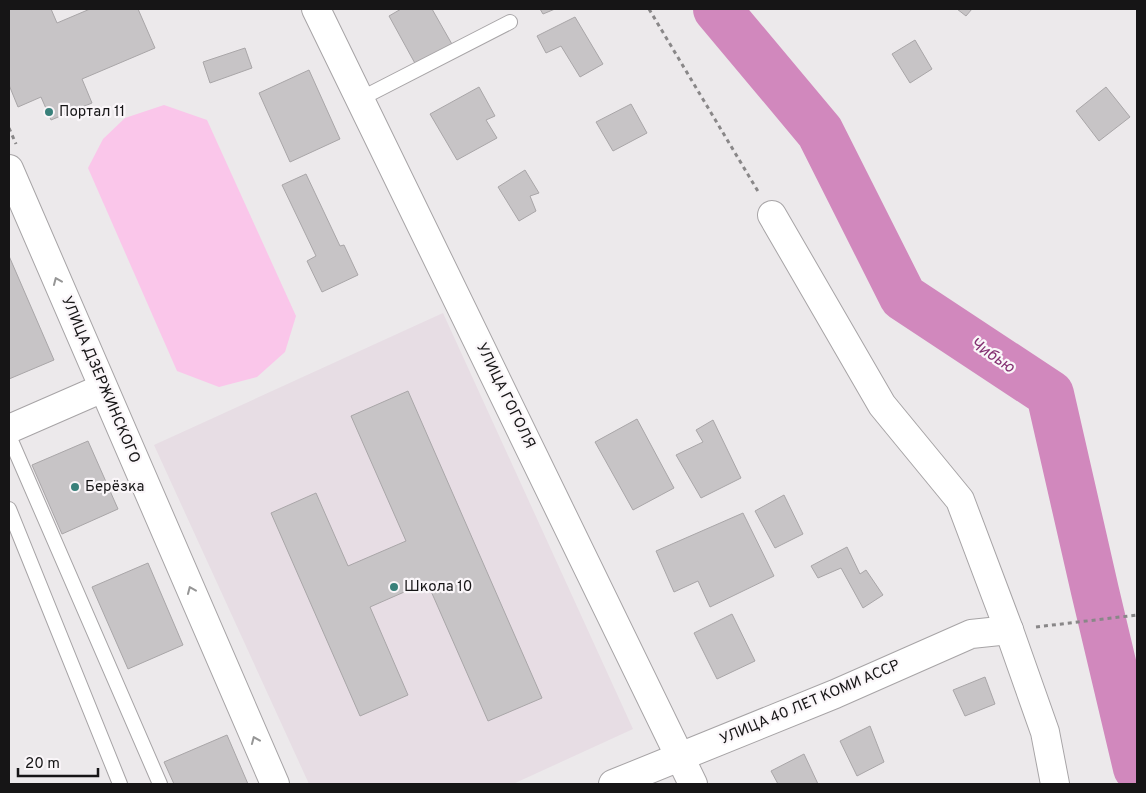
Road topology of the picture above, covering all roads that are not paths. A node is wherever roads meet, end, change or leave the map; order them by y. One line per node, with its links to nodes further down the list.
1 (316, 9): 3 (street, УЛИЦА ГОГОЛЯ)
2 (510, 22): 3 (lane)
3 (360, 99): 11 (street, УЛИЦА ГОГОЛЯ)
4 (9, 169): 6 (street, УЛИЦА ДЗЕРЖИНСКОГО, one-way to 4)
5 (772, 215): 10 (street)
6 (103, 388): 7 (street); 14 (street, УЛИЦА ДЗЕРЖИНСКОГО, one-way to 6)
7 (9, 428)
8 (9, 436): 13 (lane)
9 (9, 509): 12 (lane)
10 (1009, 630): 11 (street, УЛИЦА 40 ЛЕТ КОМИ АССР); 17 (street)
11 (680, 757): 15 (street, УЛИЦА 40 ЛЕТ КОМИ АССР); 16 (street, УЛИЦА ГОГОЛЯ)
12 (120, 784)
13 (160, 784)
14 (275, 784)
15 (613, 784)
16 (693, 784)
17 (1055, 784)

